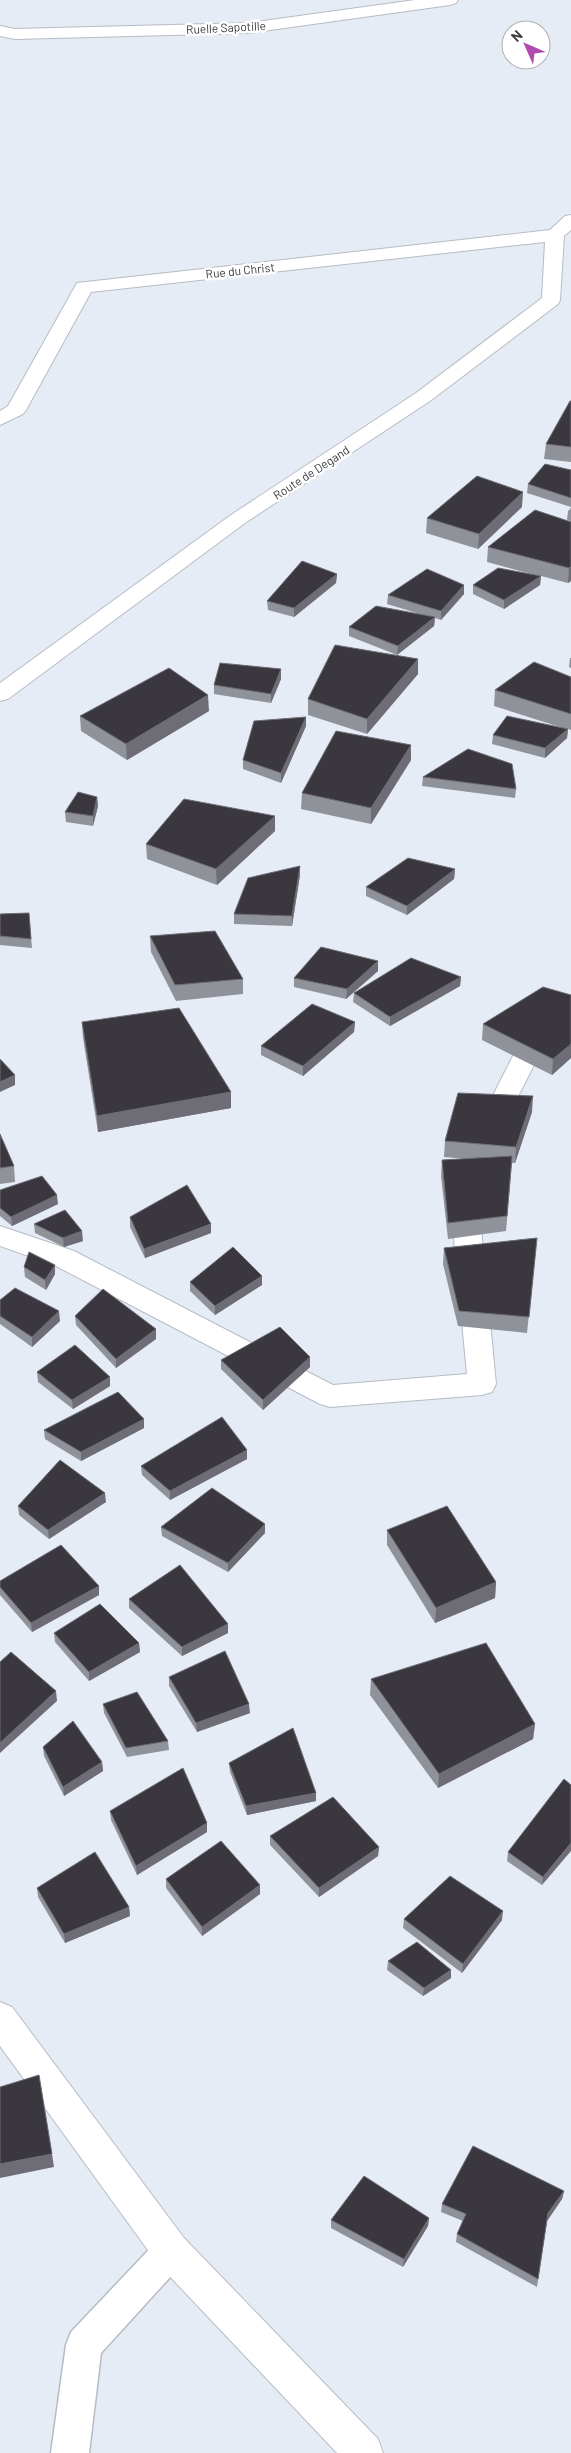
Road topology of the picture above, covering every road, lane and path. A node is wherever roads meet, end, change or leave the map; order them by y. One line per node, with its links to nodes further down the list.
1 (450, 0): 2 (street, Ruelle Sapotille)
2 (0, 31)
3 (571, 220): 4 (street)
4 (555, 235): 5 (street, Rue du Christ); 6 (street, Route de Degand)
5 (0, 418)
6 (0, 694)
7 (571, 1006): 8 (street)
8 (479, 1148)
9 (466, 1174): 10 (street)
10 (0, 1236)
11 (0, 2018): 12 (street)
12 (170, 2251): 13 (lane); 14 (street)
13 (70, 2453)
14 (364, 2453)

